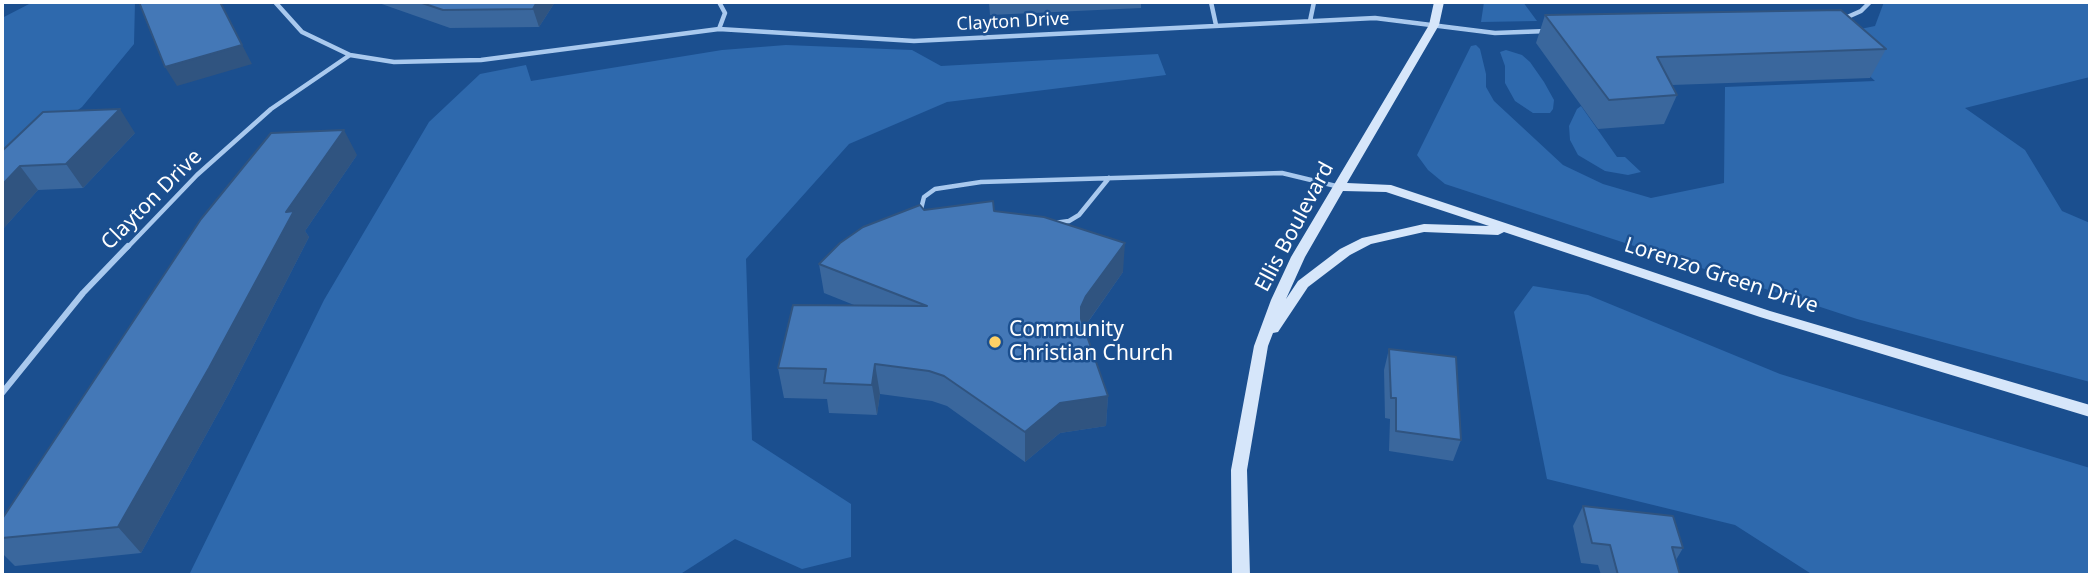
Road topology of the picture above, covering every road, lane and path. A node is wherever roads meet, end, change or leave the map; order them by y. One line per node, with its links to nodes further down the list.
1 (275, 2): 13 (lane, Clayton Drive)
2 (719, 2): 11 (lane)
3 (1211, 2): 10 (lane)
4 (1314, 2): 8 (lane)
5 (1439, 2): 9 (main road, Ellis Boulevard)
6 (1870, 2): 7 (lane)
7 (1834, 20)
8 (1310, 21): 9 (lane, Clayton Drive); 10 (lane, Clayton Drive)
9 (1434, 25): 12 (lane); 15 (main road, Ellis Boulevard)
10 (1216, 26): 11 (lane, Clayton Drive)
11 (719, 29): 13 (lane, Clayton Drive)
12 (1547, 31)
13 (350, 55): 20 (lane, Clayton Drive)
14 (1109, 178): 15 (lane); 16 (lane); 17 (lane)
15 (1340, 187): 18 (main road, Lorenzo Green Drive); 19 (main road, Ellis Boulevard)
16 (924, 215)
17 (1043, 223)
18 (1566, 247): 19 (main road); 21 (main road, Lorenzo Green Drive)
19 (1261, 346): 22 (main road, Ellis Boulevard)
20 (2, 393)
21 (2090, 411)
22 (1241, 575)

